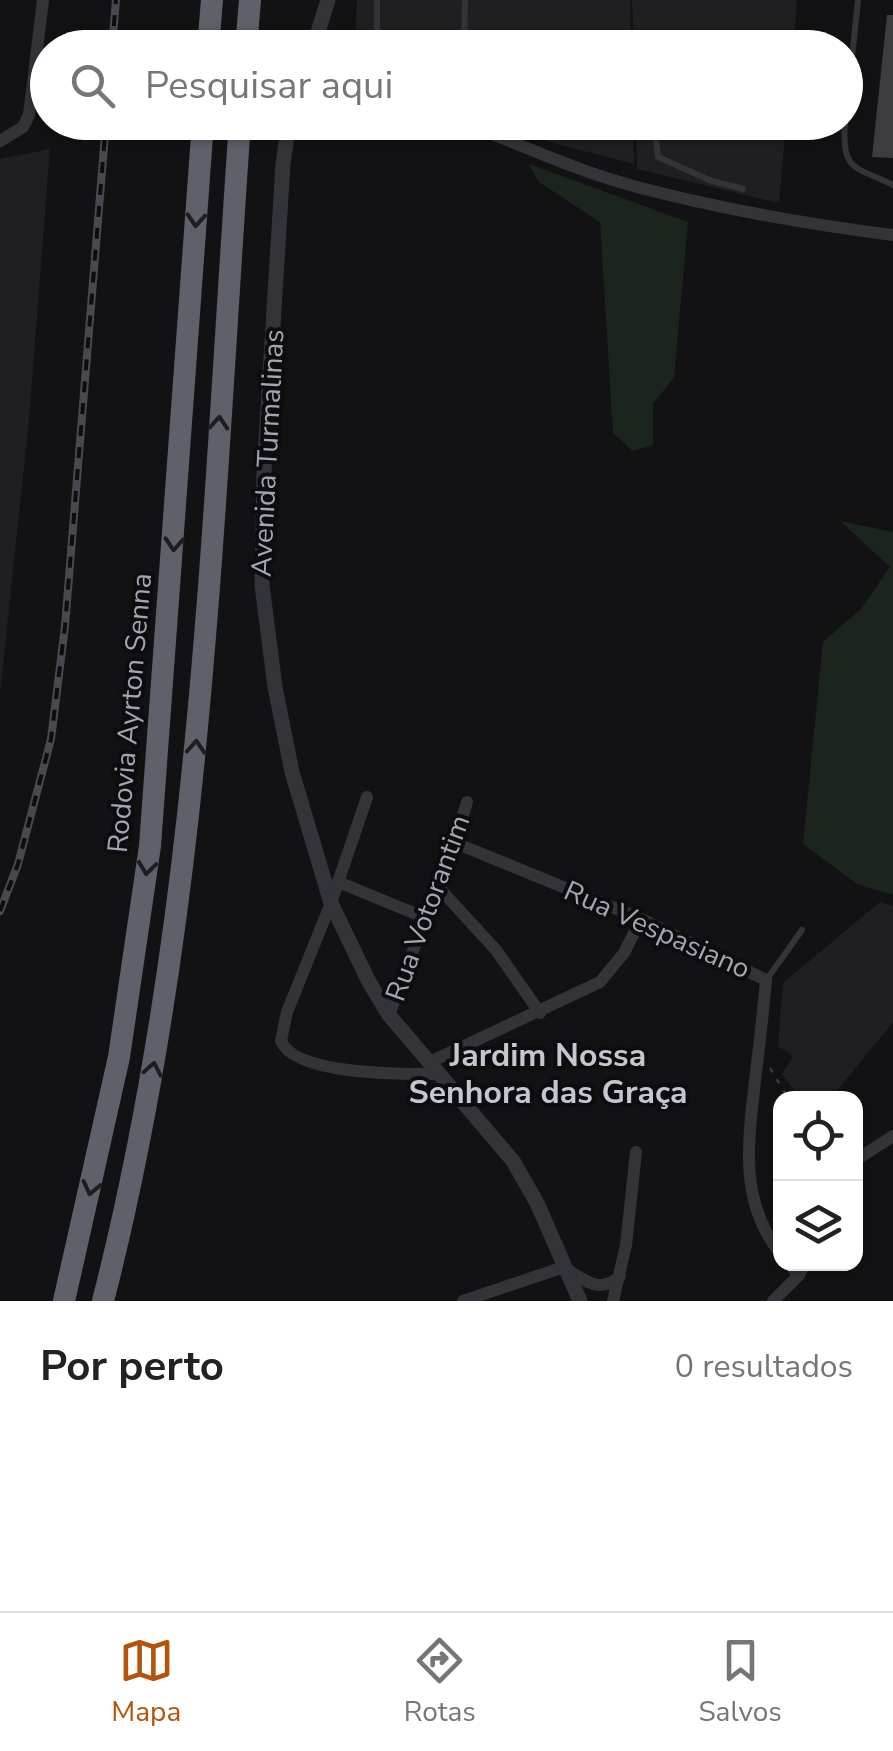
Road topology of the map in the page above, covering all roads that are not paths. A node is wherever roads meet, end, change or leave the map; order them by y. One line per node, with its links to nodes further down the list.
1 (42, 0): 8 (street)
2 (212, 0): 9 (highway)
3 (250, 0): 10 (highway)
4 (328, 0): 11 (street)
5 (377, 0): 12 (lane)
6 (465, 0): 13 (lane)
7 (858, 0): 14 (lane)
8 (39, 30)
9 (210, 30)
10 (248, 30)
11 (319, 30)
12 (378, 30)
13 (464, 30)
14 (855, 30)
15 (30, 106): 22 (street)
16 (202, 140): 46 (highway, Rodovia Ayrton Senna, one-way to 46)
17 (239, 140): 47 (highway, one-way to 17)
18 (286, 140): 31 (street, Avenida Turmalinas)
19 (509, 140): 25 (street)
20 (656, 140): 24 (lane)
21 (844, 140): 23 (lane)
22 (0, 141)
23 (893, 186)
24 (743, 188)
25 (892, 231)
26 (367, 797): 29 (street)
27 (467, 802): 28 (street, Rua Votorantim)
28 (453, 842): 30 (street, Rua Votorantim); 33 (street, Rua Vespasiano)
29 (338, 882): 31 (street); 32 (street)
30 (440, 889): 32 (street, Rua Votorantim); 36 (street)
31 (331, 903): 37 (street, Avenida Turmalinas); 38 (street)
32 (426, 918): 37 (street, Rua Votorantim)
33 (641, 919): 35 (street, Rua Vespasiano); 36 (street)
34 (802, 930): 35 (lane)
35 (766, 980): 42 (street, Rua Vespasiano)
36 (540, 1012): 38 (street)
37 (389, 1015): 38 (street, Avenida Turmalinas)
38 (433, 1068): 43 (street, Avenida Turmalinas)
39 (893, 1136): 41 (street)
40 (636, 1152): 45 (street)
41 (863, 1155)
42 (773, 1243)
43 (564, 1267): 45 (street); 48 (street); 49 (street, Avenida Turmalinas)
44 (800, 1271): 51 (street)
45 (620, 1276): 50 (street)
46 (64, 1301)
47 (103, 1301)
48 (463, 1301)
49 (580, 1301)
50 (613, 1301)
51 (772, 1301)

